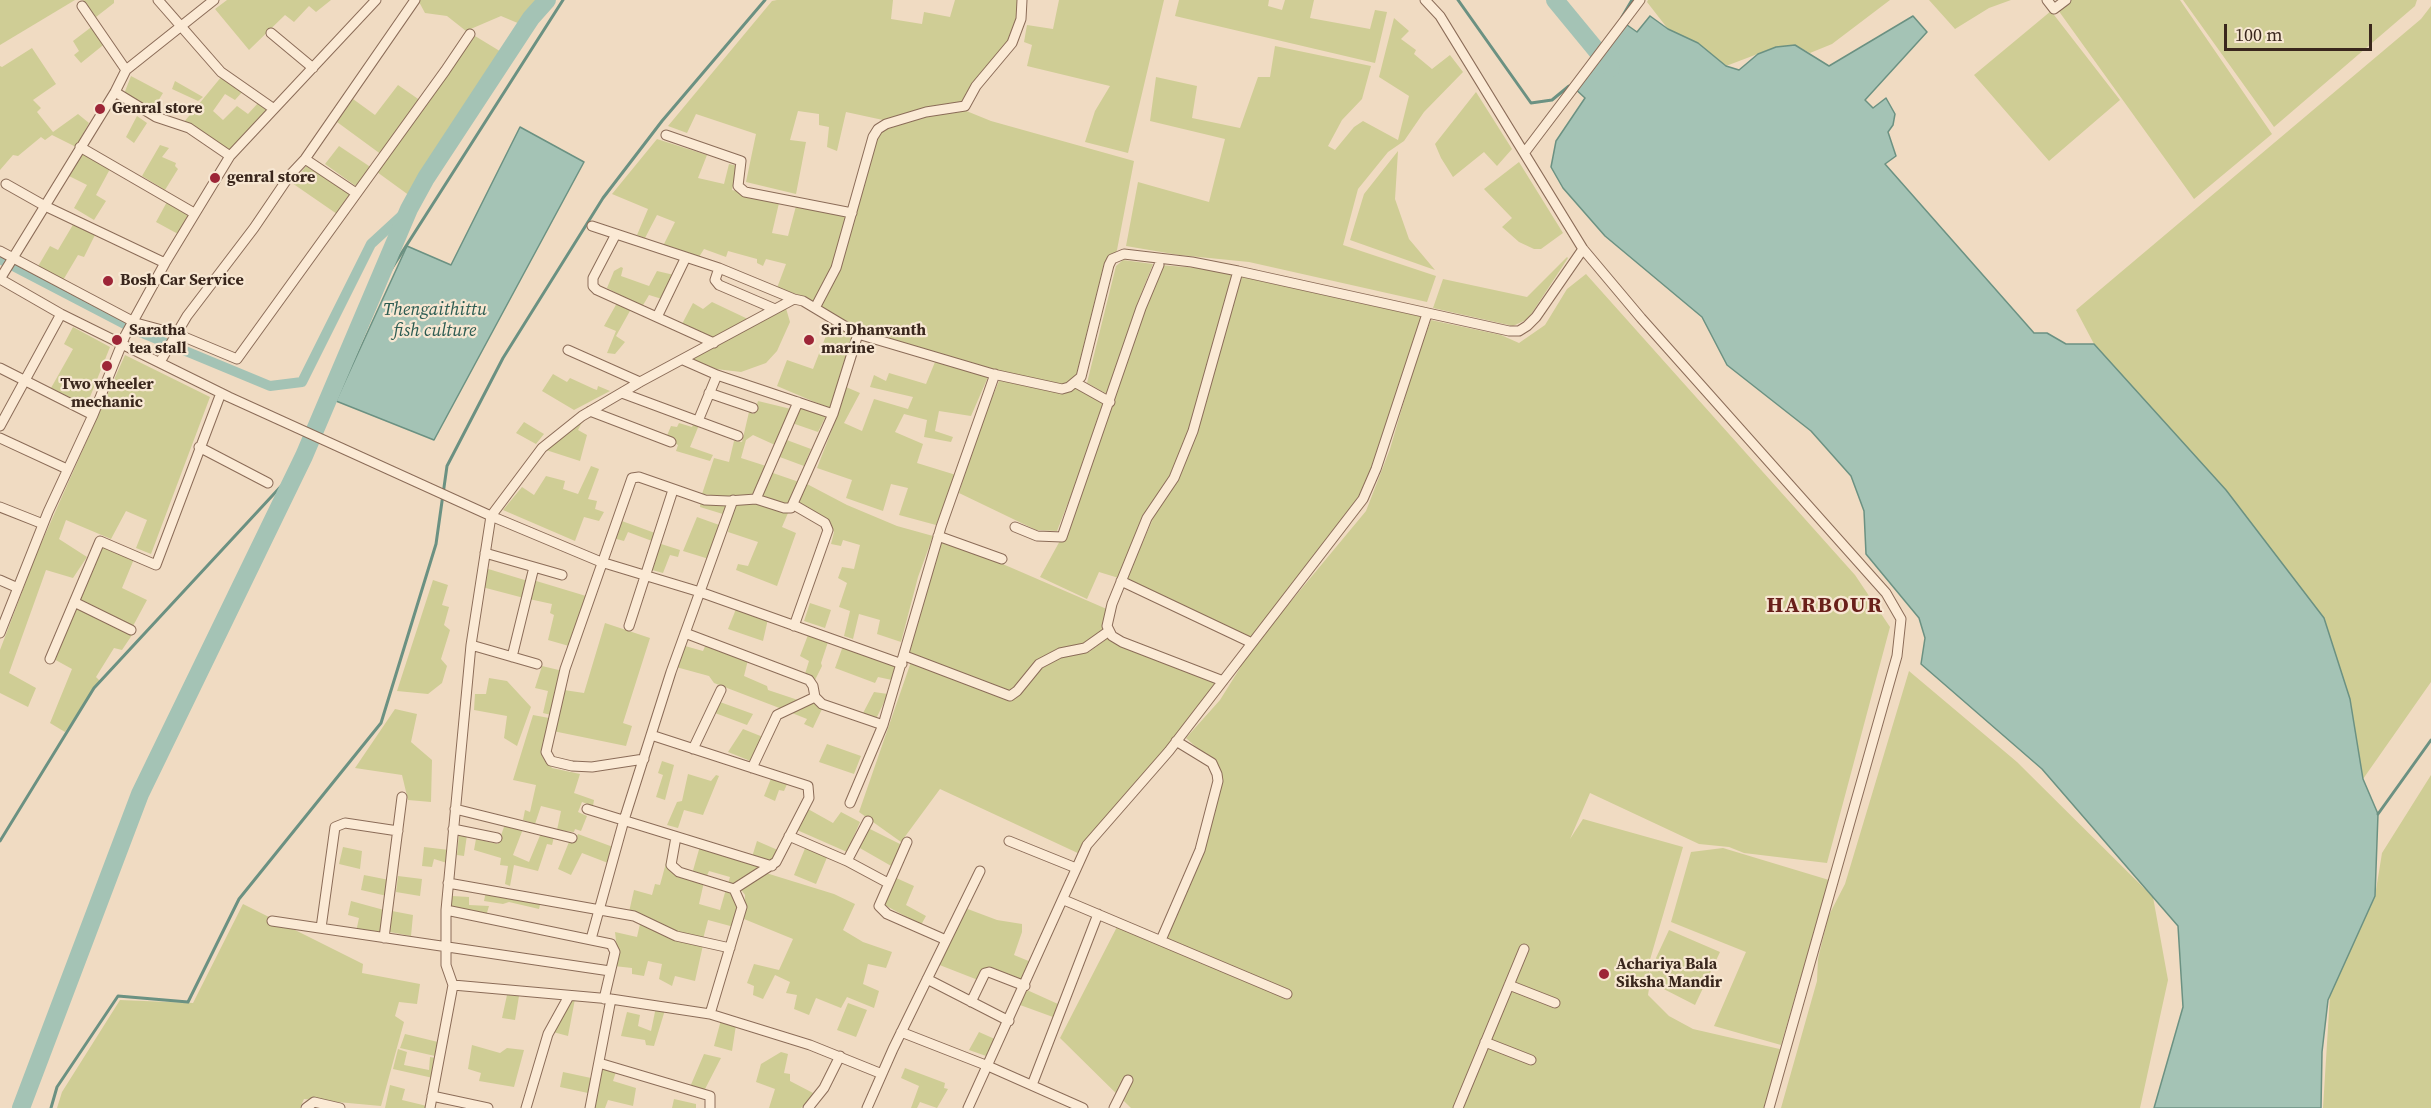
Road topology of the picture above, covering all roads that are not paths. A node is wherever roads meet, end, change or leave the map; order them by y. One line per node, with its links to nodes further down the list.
1 (158, 0): 11 (street)
2 (214, 0): 11 (street)
3 (376, 0): 14 (street)
4 (415, 0): 22 (street)
5 (1022, 0): 27 (street)
6 (1425, 0): 20 (street)
7 (1640, 0): 20 (street)
8 (2047, 0): 9 (street)
9 (2066, 0)
10 (82, 6): 15 (street)
11 (180, 27): 15 (street); 17 (street)
12 (271, 33): 14 (street)
13 (470, 34): 24 (street)
14 (313, 68): 17 (street)
15 (126, 70): 16 (street)
16 (115, 92): 19 (street); 21 (street)
17 (274, 109): 21 (street)
18 (666, 135): 27 (street)
19 (80, 147): 25 (street); 26 (street)
20 (1525, 152): 30 (street)
21 (230, 156): 26 (street)
22 (305, 159): 24 (street); 47 (street)
23 (6, 184): 25 (street)
24 (356, 193): 47 (street)
25 (45, 206): 33 (street); 34 (street)
26 (194, 213): 34 (street)
27 (852, 213): 40 (street)
28 (592, 226): 29 (street)
29 (616, 234): 32 (street); 44 (street)
30 (1583, 249): 43 (street); 186 (street)
31 (0, 251): 33 (street)
32 (686, 257): 36 (street); 44 (street)
33 (12, 261): 38 (street); 45 (street)
34 (165, 263): 45 (street)
35 (1159, 265): 63 (street)
36 (719, 268): 39 (street); 41 (street)
37 (1239, 271): 43 (street); 58 (street); 92 (street)
38 (1, 278): 42 (street)
39 (794, 299): 40 (street); 41 (street)
40 (815, 308): 46 (street)
41 (775, 309): 49 (street)
42 (61, 314): 48 (street); 56 (street)
43 (1427, 314): 102 (street)
44 (657, 317): 49 (street)
45 (132, 322): 47 (street); 48 (street)
46 (858, 334): 54 (street); 66 (street)
47 (175, 337): 52 (street)
48 (123, 340): 52 (street); 67 (street)
49 (714, 343): 51 (street)
50 (568, 350): 57 (street)
51 (683, 360): 55 (street); 57 (street)
52 (160, 362): 61 (street)
53 (0, 368): 56 (street)
54 (995, 374): 58 (street); 84 (street)
55 (717, 375): 60 (street); 62 (street)
56 (26, 380): 67 (street); 69 (street)
57 (640, 382): 59 (street)
58 (1076, 383): 63 (street)
59 (622, 393): 65 (street); 68 (street)
60 (709, 393): 64 (street); 68 (street)
61 (225, 395): 73 (street); 81 (street)
62 (798, 402): 66 (street); 77 (street)
63 (1110, 402): 83 (street)
64 (753, 408)
65 (590, 411): 72 (street); 81 (street)
66 (833, 414): 79 (street)
67 (93, 415): 74 (street)
68 (698, 421): 70 (street)
69 (0, 426)
70 (738, 436)
71 (0, 438): 74 (street)
72 (671, 442)
73 (199, 447): 75 (street); 95 (street)
74 (67, 469): 82 (street)
75 (268, 483)
76 (673, 490): 78 (street); 87 (street); 90 (street)
77 (756, 499): 78 (street); 79 (street)
78 (733, 500): 94 (street)
79 (794, 505): 97 (street)
80 (0, 507): 82 (street)
81 (491, 516): 85 (street); 87 (street)
82 (43, 524): 93 (street)
83 (1015, 527)
84 (938, 536): 86 (street); 106 (street)
85 (485, 553): 88 (street); 103 (street)
86 (1002, 559)
87 (601, 562): 90 (street); 115 (street)
88 (534, 567): 89 (street); 104 (street)
89 (562, 575)
90 (646, 576): 94 (street); 96 (street)
91 (0, 580): 93 (street)
92 (1121, 581): 99 (street); 102 (street)
93 (18, 588): 100 (street)
94 (700, 592): 97 (street); 101 (street)
95 (74, 602): 98 (street); 105 (street)
96 (629, 626)
97 (794, 626): 106 (street)
98 (131, 630)
99 (1109, 631): 106 (street); 108 (street)
100 (0, 633)
101 (685, 633): 110 (street); 112 (street)
102 (1252, 643): 108 (street)
103 (471, 645): 104 (street); 119 (street)
104 (512, 657): 107 (street)
105 (50, 659)
106 (904, 660): 111 (street)
107 (537, 664)
108 (1223, 681): 113 (street)
109 (721, 690): 114 (street)
110 (815, 698): 111 (street); 116 (street)
111 (883, 725): 118 (street)
112 (651, 735): 114 (street); 115 (street)
113 (1176, 741): 133 (street); 147 (street)
114 (693, 748): 116 (street)
115 (644, 759): 121 (street)
116 (752, 768): 125 (street)
117 (402, 797): 124 (street)
118 (850, 803)
119 (455, 808): 123 (street); 128 (street)
120 (587, 809): 121 (street)
121 (624, 820): 126 (street); 139 (street)
122 (868, 821): 131 (street)
123 (453, 829): 127 (street); 135 (street)
124 (398, 831): 143 (street); 144 (street)
125 (789, 836): 131 (street); 132 (street)
126 (676, 837): 132 (street); 137 (street)
127 (497, 838)
128 (572, 838)
129 (1009, 841): 133 (street)
130 (907, 842): 136 (street)
131 (848, 861): 136 (street)
132 (772, 866): 137 (street)
133 (1076, 868): 138 (street)
134 (980, 872): 146 (street)
135 (448, 882): 139 (street); 140 (street)
136 (888, 883): 146 (street)
137 (735, 889): 149 (street)
138 (1064, 900): 141 (street); 155 (street)
139 (600, 909): 145 (street); 149 (street)
140 (446, 910): 145 (street); 148 (street)
141 (1098, 914): 147 (street); 171 (street)
142 (272, 921): 143 (street)
143 (321, 928): 144 (street)
144 (384, 938): 148 (street)
145 (591, 939): 151 (street)
146 (946, 940): 152 (street)
147 (1161, 940): 156 (street)
148 (445, 948): 151 (street); 153 (street)
149 (730, 948): 161 (street)
150 (1524, 949): 154 (street)
151 (610, 971): 158 (street)
152 (927, 979): 159 (street); 163 (street)
153 (453, 985): 157 (street); 172 (street)
154 (1509, 985): 160 (street); 164 (street)
155 (1025, 986): 159 (street); 162 (street)
156 (1287, 994)
157 (569, 996): 158 (street); 177 (street)
158 (607, 999): 161 (street); 167 (street)
159 (971, 1002): 162 (street)
160 (1555, 1003)
161 (710, 1014): 165 (street)
162 (1009, 1021): 168 (street)
163 (901, 1032): 168 (street); 169 (street)
164 (1485, 1042): 166 (street); 185 (street)
165 (840, 1056): 169 (street); 180 (street)
166 (1531, 1060)
167 (599, 1063): 178 (street); 179 (street)
168 (988, 1066): 171 (street); 182 (street)
169 (882, 1074): 181 (street)
170 (1128, 1080): 184 (street)
171 (1032, 1085): 183 (street)
172 (432, 1096): 175 (street); 176 (street)
173 (306, 1108): 174 (street)
174 (340, 1108)
175 (430, 1108)
176 (488, 1108)
177 (526, 1108)
178 (590, 1108)
179 (710, 1108)
180 (808, 1108)
181 (867, 1108)
182 (968, 1108)
183 (1083, 1108)
184 (1114, 1108)
185 (1458, 1108)
186 (1769, 1108)

